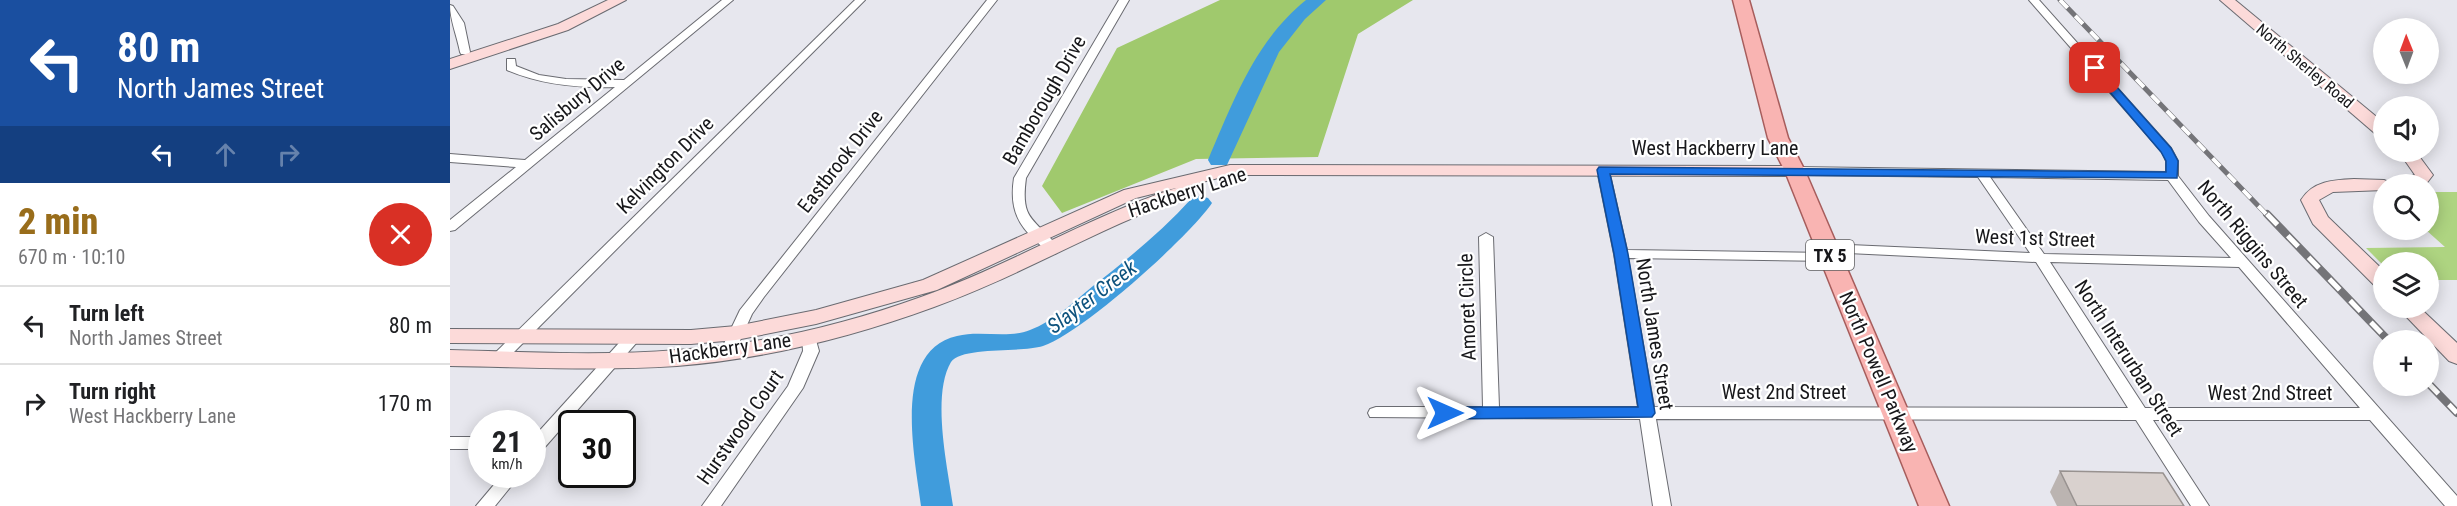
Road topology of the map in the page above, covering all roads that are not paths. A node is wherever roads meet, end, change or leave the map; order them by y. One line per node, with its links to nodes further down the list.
1 (601, 0): 11 (street)
2 (619, 0): 13 (street)
3 (728, 0): 14 (street, Salisbury Drive)
4 (860, 0): 35 (street, Kelvington Drive)
5 (992, 0): 33 (street, Eastbrook Drive)
6 (1124, 0): 26 (street, Bamborough Drive)
7 (1741, 0): 20 (main road, North Powell Parkway / TX 5)
8 (2034, 0): 22 (street, North Riggins Street)
9 (2227, 0): 15 (street, North Sherley Road)
10 (450, 8): 11 (street)
11 (457, 54)
12 (511, 61): 14 (street)
13 (450, 64)
14 (624, 83): 17 (street, Salisbury Drive)
15 (2373, 123)
16 (450, 158): 17 (street)
17 (528, 164): 24 (street, Salisbury Drive)
18 (1257, 169): 19 (street, West Hackberry Lane); 26 (street, Hackberry Lane)
19 (1603, 170): 20 (street, West Hackberry Lane); 28 (street, North James Street)
20 (1795, 171): 21 (street, West Hackberry Lane); 27 (main road, North Powell Parkway / TX 5)
21 (1981, 173): 22 (street, West Hackberry Lane); 29 (street, North Interurban Street)
22 (2172, 176): 30 (street, North Riggins Street)
23 (2373, 186): 31 (street)
24 (450, 227)
25 (1486, 237): 44 (street, Amoret Circle)
26 (1044, 242): 33 (street, Hackberry Lane); 37 (street, Hackberry Lane)
27 (1828, 252): 28 (street, West 1st Street); 29 (street, West 1st Street); 46 (main road, North Powell Parkway / TX 5)
28 (1621, 254): 45 (street, North James Street)
29 (2040, 258): 30 (street, West 1st Street); 47 (street, North Interurban Street)
30 (2242, 263): 48 (street, North Riggins Street)
31 (2373, 272)
32 (2418, 318): 39 (street)
33 (736, 333): 36 (street, Hackberry Lane); 38 (street, Eastbrook Drive)
34 (450, 336): 35 (street, Hackberry Lane)
35 (520, 337): 36 (street, Hackberry Lane); 41 (street, Kelvington Drive)
36 (633, 337): 42 (street)
37 (809, 337): 38 (street, Hackberry Lane); 54 (street, Hurstwood Court)
38 (728, 352): 42 (street, Hackberry Lane)
39 (2457, 356)
40 (450, 358): 41 (street, Hackberry Lane)
41 (498, 359): 42 (street, Hackberry Lane)
42 (612, 360): 49 (street)
43 (1376, 413): 44 (street, West 2nd Street)
44 (1491, 413): 45 (street, West 2nd Street)
45 (1647, 413): 46 (street, West 2nd Street); 55 (street, North James Street)
46 (1897, 413): 47 (street, West 2nd Street); 56 (main road, North Powell Parkway / TX 5)
47 (2139, 414): 48 (street, West 2nd Street); 57 (street, North Interurban Street)
48 (2373, 414): 58 (street, North Riggins Street)
49 (546, 434)
50 (450, 443): 51 (street)
51 (468, 443)
52 (501, 488): 53 (street)
53 (485, 506)
54 (711, 506)
55 (1662, 506)
56 (1934, 506)
57 (2200, 506)
58 (2455, 506)

